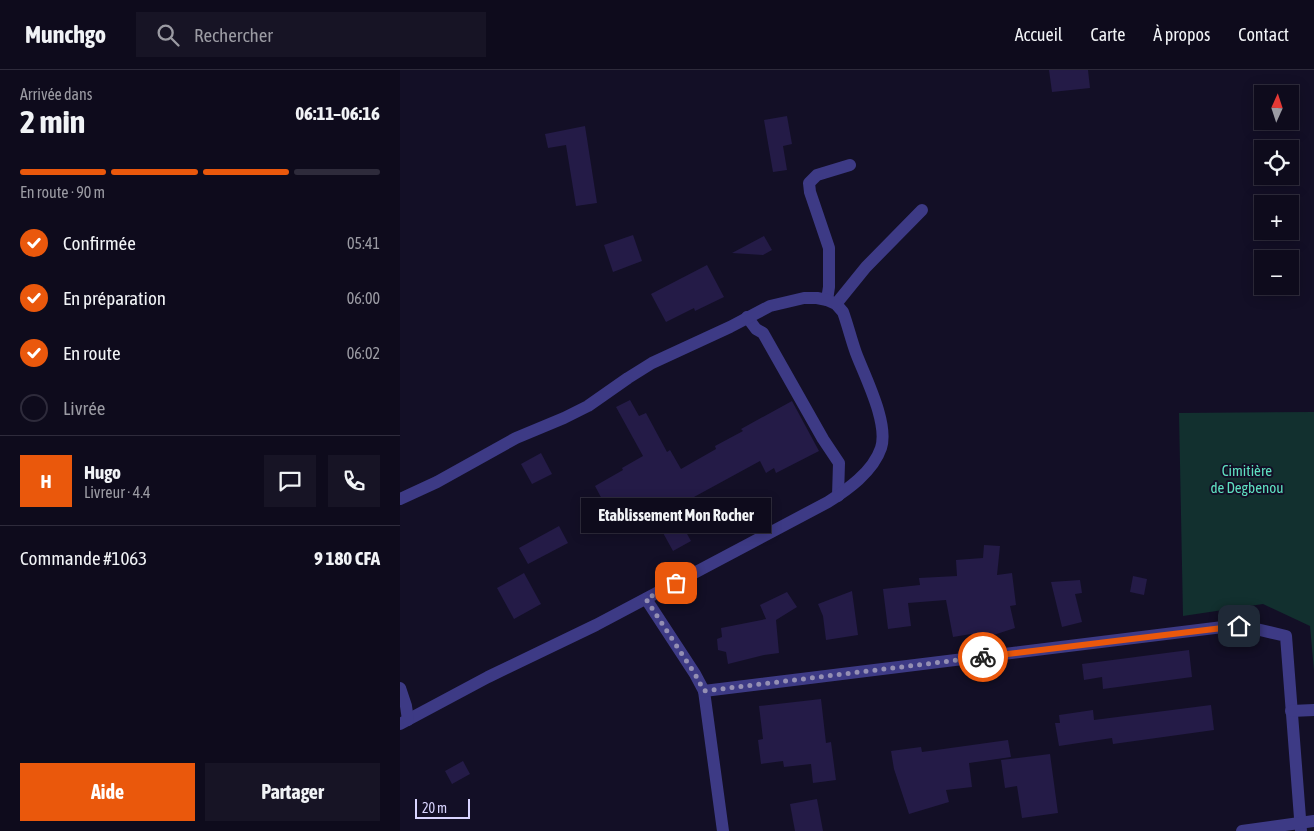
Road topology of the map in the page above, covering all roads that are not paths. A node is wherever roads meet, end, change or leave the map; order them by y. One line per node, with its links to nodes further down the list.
1 (850, 165): 3 (street)
2 (922, 210): 3 (street)
3 (831, 302): 4 (street); 5 (street)
4 (747, 317): 5 (street); 6 (street)
5 (838, 496): 7 (street)
6 (400, 498)
7 (646, 599): 9 (street); 12 (street)
8 (400, 688): 12 (street)
9 (704, 691): 11 (street); 15 (street)
10 (1314, 710): 11 (street)
11 (1291, 711): 14 (street)
12 (404, 722)
13 (1314, 821): 14 (street)
14 (1300, 827): 16 (street)
15 (722, 831)
16 (1242, 831)

